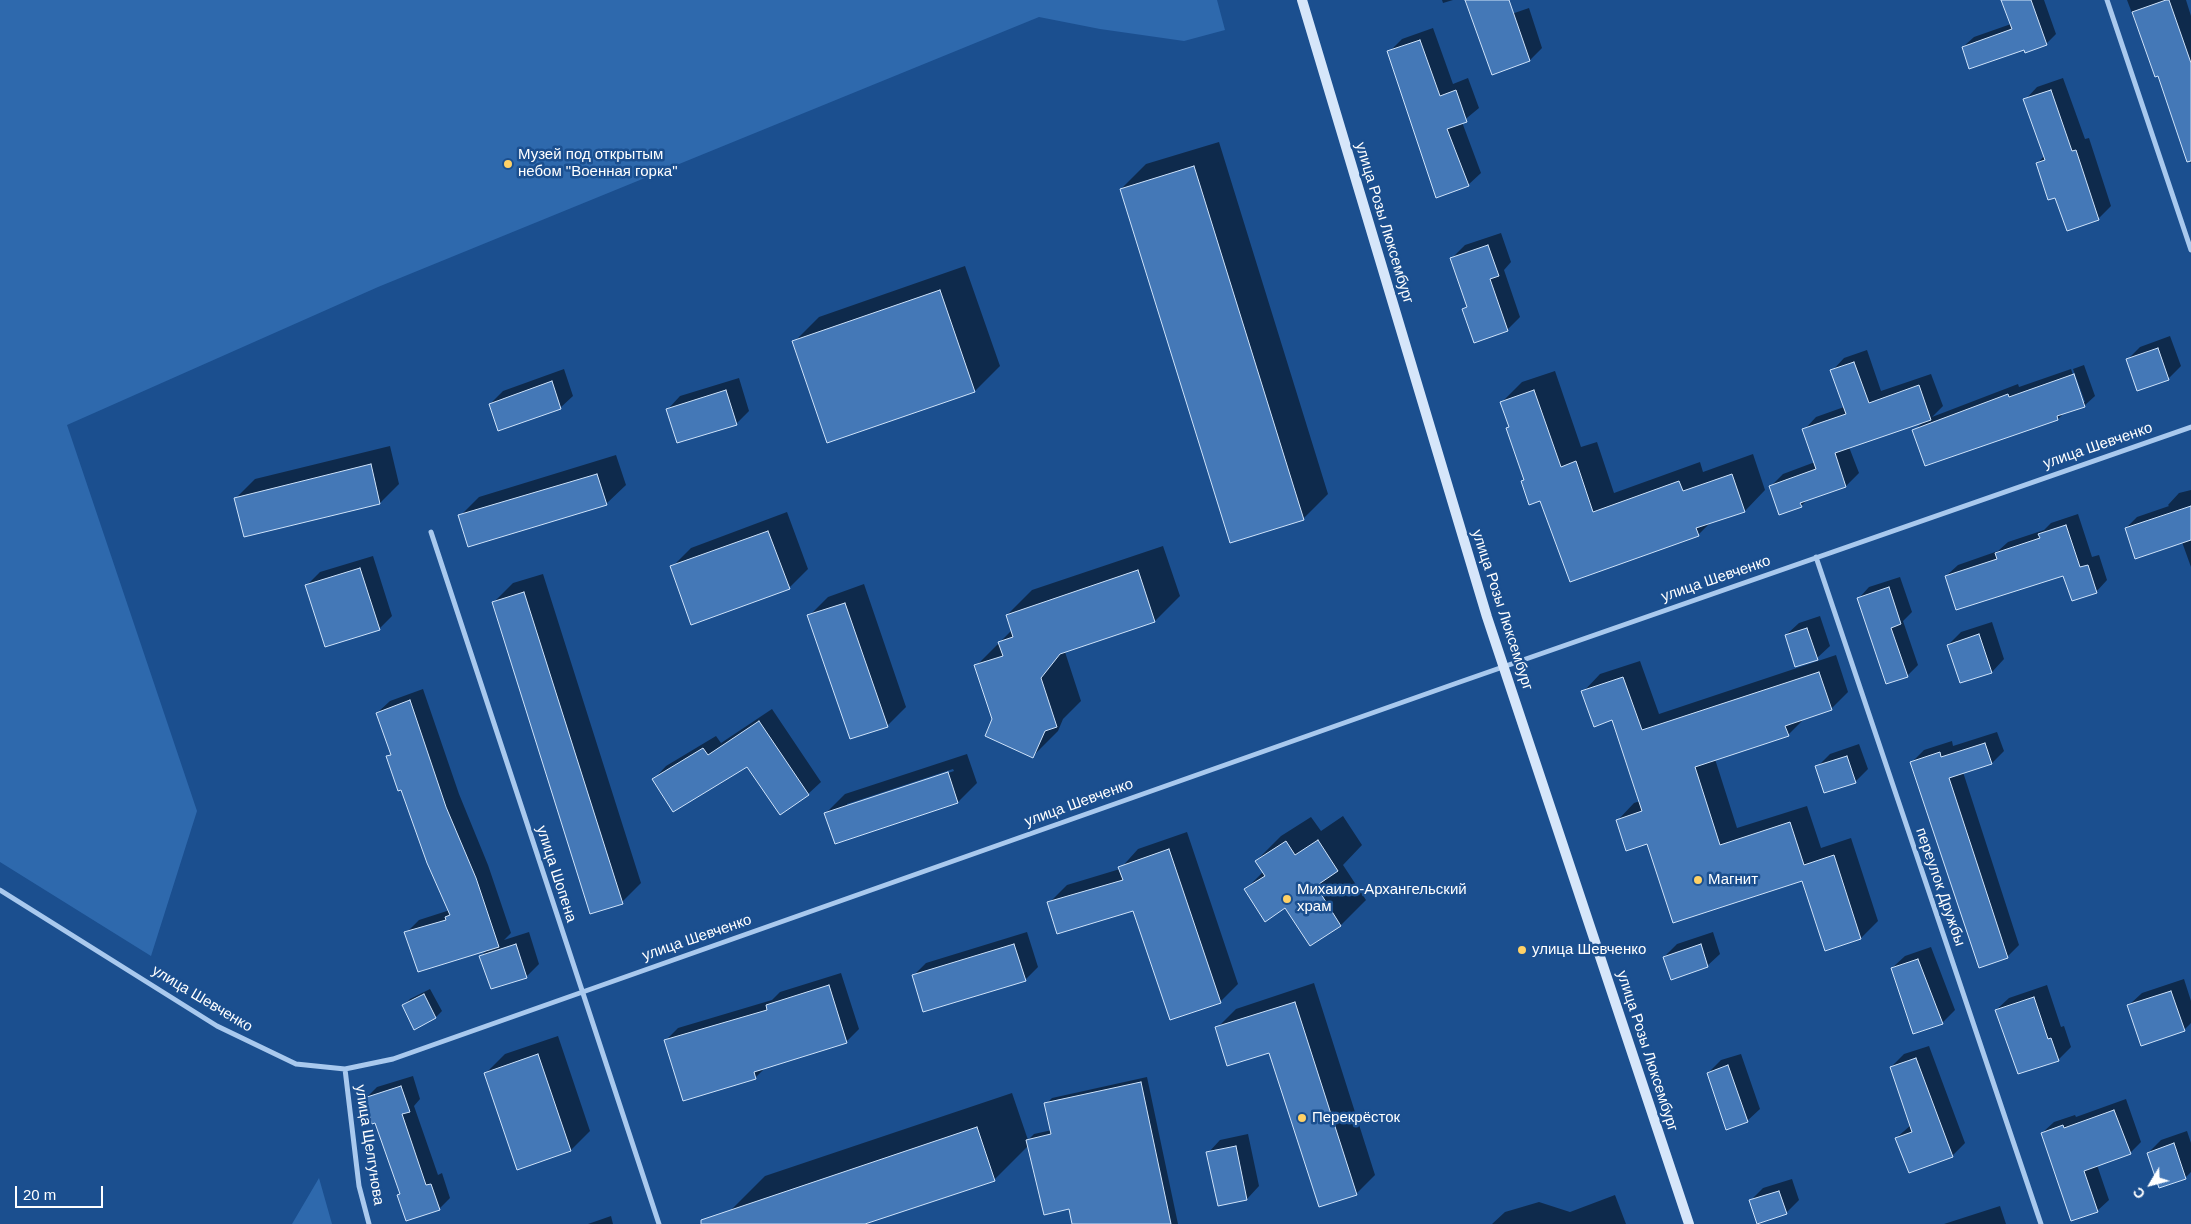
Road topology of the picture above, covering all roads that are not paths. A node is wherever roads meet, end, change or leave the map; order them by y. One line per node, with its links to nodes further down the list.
1 (1302, 0): 7 (main road, улица Розы Люксембург)
2 (2107, 0): 3 (street)
3 (2191, 250)
4 (2191, 426): 6 (street, улица Шевченко)
5 (431, 532): 9 (street, улица Шопена)
6 (1816, 557): 7 (street, улица Шевченко); 14 (street, переулок Дружбы)
7 (1504, 666): 9 (street, улица Шевченко); 13 (main road, улица Розы Люксембург)
8 (0, 890): 10 (street, улица Шевченко)
9 (582, 992): 10 (street, улица Шевченко); 12 (street, улица Шопена)
10 (345, 1069): 11 (street, улица Щелгунова)
11 (370, 1224)
12 (659, 1224)
13 (1689, 1224)
14 (2041, 1224)

